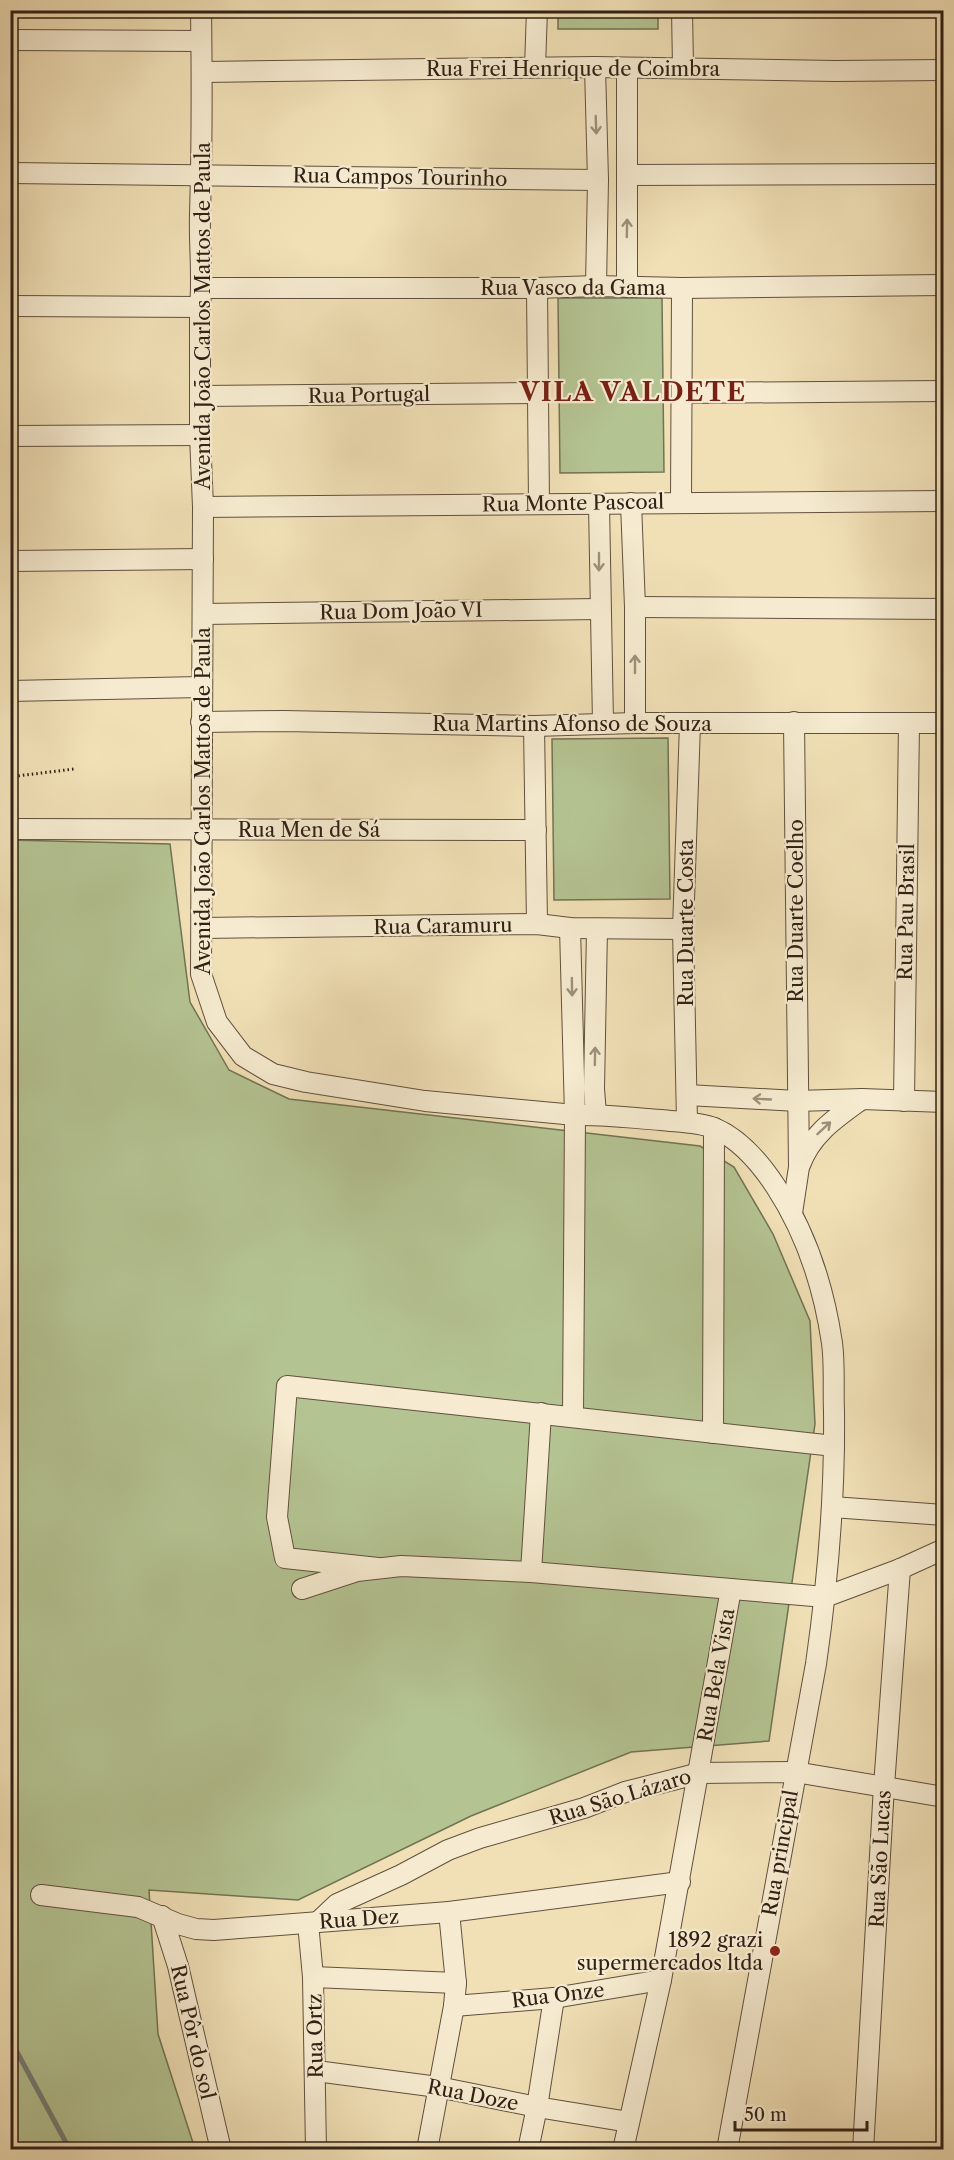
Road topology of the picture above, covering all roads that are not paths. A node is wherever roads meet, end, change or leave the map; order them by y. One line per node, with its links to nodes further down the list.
1 (201, 10): 5 (street, Avenida João Carlos Mattos de Paula)
2 (537, 10): 6 (street)
3 (682, 10): 8 (street)
4 (10, 40): 5 (street)
5 (201, 41): 11 (street, Avenida João Carlos Mattos de Paula)
6 (535, 67): 7 (street, Rua Frei Henrique de Coimbra); 11 (street, Rua Frei Henrique de Coimbra)
7 (595, 67): 9 (street, Rua Frei Henrique de Coimbra); 16 (street, one-way to 16)
8 (683, 67): 9 (street, Rua Frei Henrique de Coimbra); 10 (street, Rua Frei Henrique de Coimbra)
9 (627, 68): 14 (street)
10 (944, 70)
11 (203, 72): 13 (street, Avenida João Carlos Mattos de Paula)
12 (10, 173): 13 (street, Rua Campos Tourinho)
13 (202, 174): 16 (street, Rua Campos Tourinho); 22 (street, Avenida João Carlos Mattos de Paula)
14 (628, 174): 15 (street); 19 (street, one-way to 14)
15 (944, 174)
16 (598, 180): 18 (street)
17 (944, 285): 21 (street, Rua Vasco da Gama)
18 (596, 286): 19 (street, Rua Vasco da Gama); 20 (street, Rua Vasco da Gama)
19 (627, 287): 21 (street, Rua Vasco da Gama)
20 (537, 288): 22 (street, Rua Vasco da Gama); 25 (street)
21 (682, 288): 26 (street)
22 (201, 297): 23 (street, Rua Vasco da Gama); 27 (street, Avenida João Carlos Mattos de Paula)
23 (10, 306)
24 (944, 391): 26 (street)
25 (538, 393): 27 (street, Rua Portugal); 33 (street)
26 (682, 393): 31 (street)
27 (201, 396): 28 (street, Avenida João Carlos Mattos de Paula)
28 (200, 435): 29 (street); 35 (street, Avenida João Carlos Mattos de Paula)
29 (10, 436)
30 (944, 501): 31 (street, Rua Monte Pascoal)
31 (681, 502): 32 (street, Rua Monte Pascoal)
32 (631, 503): 34 (street, Rua Monte Pascoal); 38 (street)
33 (539, 504): 34 (street, Rua Monte Pascoal); 35 (street, Rua Monte Pascoal)
34 (598, 504): 39 (street, one-way to 39)
35 (203, 507): 36 (street, Avenida João Carlos Mattos de Paula)
36 (203, 559): 37 (street); 41 (street, Avenida João Carlos Mattos de Paula)
37 (10, 561)
38 (634, 607): 40 (street); 47 (street, one-way to 38)
39 (599, 609): 41 (street, Rua Dom João VI); 46 (street)
40 (944, 609)
41 (203, 614): 42 (street, Avenida João Carlos Mattos de Paula)
42 (201, 687): 43 (street); 44 (street, Avenida João Carlos Mattos de Paula)
43 (10, 692)
44 (201, 722): 51 (street, Rua Martins Afonso de Souza); 53 (street, Avenida João Carlos Mattos de Paula)
45 (795, 722): 48 (street, Rua Martins Afonso de Souza); 50 (street, Rua Martins Afonso de Souza); 62 (street, Rua Duarte Coelho)
46 (603, 723): 47 (street, Rua Martins Afonso de Souza); 51 (street, Rua Martins Afonso de Souza)
47 (635, 723): 50 (street, Rua Martins Afonso de Souza)
48 (909, 723): 49 (street, Rua Martins Afonso de Souza); 63 (street, Rua Pau Brasil)
49 (944, 723)
50 (690, 724): 59 (street, Rua Duarte Costa)
51 (534, 726): 54 (street)
52 (10, 828): 53 (street, Rua Men de Sá)
53 (202, 830): 54 (street, Rua Men de Sá); 56 (street, Avenida João Carlos Mattos de Paula)
54 (536, 830): 55 (street)
55 (537, 924): 56 (street, Rua Caramuru); 57 (street, Rua Caramuru)
56 (202, 928): 66 (street, Avenida João Carlos Mattos de Paula)
57 (570, 928): 58 (street, Rua Caramuru); 66 (street, one-way to 66)
58 (597, 928): 59 (street, Rua Caramuru); 65 (street, one-way to 58)
59 (683, 929): 60 (street, Rua Duarte Costa)
60 (687, 1095): 62 (street, one-way to 60); 67 (street, Rua Duarte Costa)
61 (862, 1099): 62 (street); 63 (street); 69 (street, one-way to 61)
62 (797, 1101): 69 (street, Rua Duarte Coelho)
63 (904, 1101): 64 (street)
64 (944, 1102)
65 (596, 1114): 66 (street, Avenida João Carlos Mattos de Paula); 67 (street, Avenida João Carlos Mattos de Paula)
66 (575, 1115): 72 (street)
67 (687, 1122): 68 (street, Avenida João Carlos Mattos de Paula)
68 (714, 1128): 70 (street, Avenida João Carlos Mattos de Paula); 73 (street)
69 (799, 1167): 70 (street)
70 (792, 1213): 74 (street, Avenida João Carlos Mattos de Paula)
71 (541, 1413): 72 (street); 78 (street); 80 (street)
72 (573, 1416): 73 (street)
73 (713, 1432): 74 (street)
74 (834, 1446): 75 (street, Rua principal)
75 (832, 1507): 76 (street); 83 (street, Rua principal)
76 (944, 1515)
77 (944, 1549): 79 (street)
78 (378, 1568): 80 (street); 81 (street)
79 (900, 1569): 83 (street); 86 (street, Rua São Lucas)
80 (531, 1572): 82 (street)
81 (302, 1589)
82 (731, 1589): 83 (street); 85 (street, Rua Bela Vista)
83 (825, 1597): 84 (street, Rua principal)
84 (795, 1772): 85 (street, Rua São Lázaro); 86 (street, Rua São Lázaro); 107 (street, Rua principal)
85 (699, 1773): 88 (street, Rua Bela Vista); 92 (street, Rua São Lázaro)
86 (884, 1786): 87 (street, Rua São Lázaro); 108 (street, Rua São Lucas)
87 (944, 1797)
88 (680, 1882): 90 (street, Rua Dez); 94 (street, Rua Bela Vista)
89 (41, 1895): 91 (street, Rua Dez)
90 (449, 1912): 92 (street, Rua Dez); 95 (street)
91 (162, 1916): 92 (street, Rua Dez); 102 (street, Rua Pôr do sol)
92 (313, 1922): 93 (street, Rua Ortz)
93 (313, 1977): 95 (street); 98 (street, Rua Ortz)
94 (661, 1980): 96 (street, Rua Onze); 101 (street, Rua Bela Vista)
95 (456, 1983): 97 (street)
96 (554, 1998): 97 (street, Rua Onze); 100 (street)
97 (454, 2006): 99 (street)
98 (316, 2071): 99 (street, Rua Doze); 103 (street, Rua Ortz)
99 (438, 2087): 100 (street, Rua Doze); 104 (street)
100 (537, 2107): 101 (street, Rua Doze); 105 (street)
101 (629, 2122): 106 (street, Rua Bela Vista)
102 (221, 2150)
103 (316, 2150)
104 (428, 2150)
105 (528, 2150)
106 (623, 2150)
107 (727, 2150)
108 (863, 2150)

